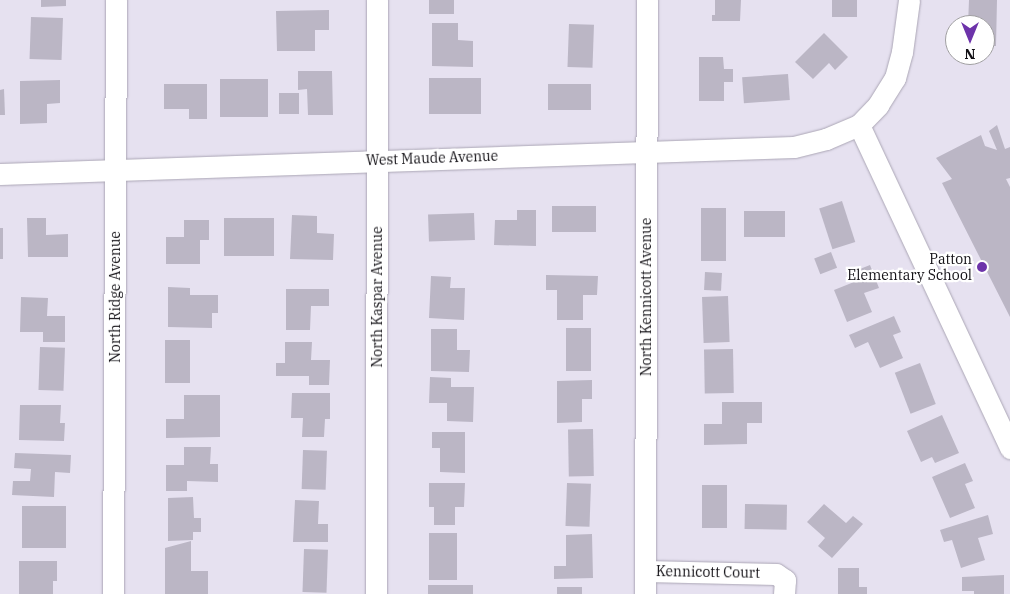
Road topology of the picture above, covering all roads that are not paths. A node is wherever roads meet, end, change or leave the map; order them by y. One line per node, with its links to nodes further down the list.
1 (116, 0): 8 (street, North Ridge Avenue)
2 (377, 0): 7 (street, North Kaspar Avenue)
3 (647, 0): 6 (street, North Kennicott Avenue)
4 (909, 0): 5 (street)
5 (859, 124): 6 (street, West Maude Avenue); 10 (street)
6 (646, 154): 7 (street, West Maude Avenue); 11 (street, North Kennicott Avenue)
7 (377, 160): 8 (street, West Maude Avenue); 13 (street, North Kaspar Avenue)
8 (116, 170): 9 (street, West Maude Avenue); 12 (street, North Ridge Avenue)
9 (0, 174)
10 (1010, 448)
11 (645, 571): 14 (street, North Kennicott Avenue); 15 (street, Kennicott Court)
12 (113, 594)
13 (376, 594)
14 (645, 594)
15 (784, 594)

